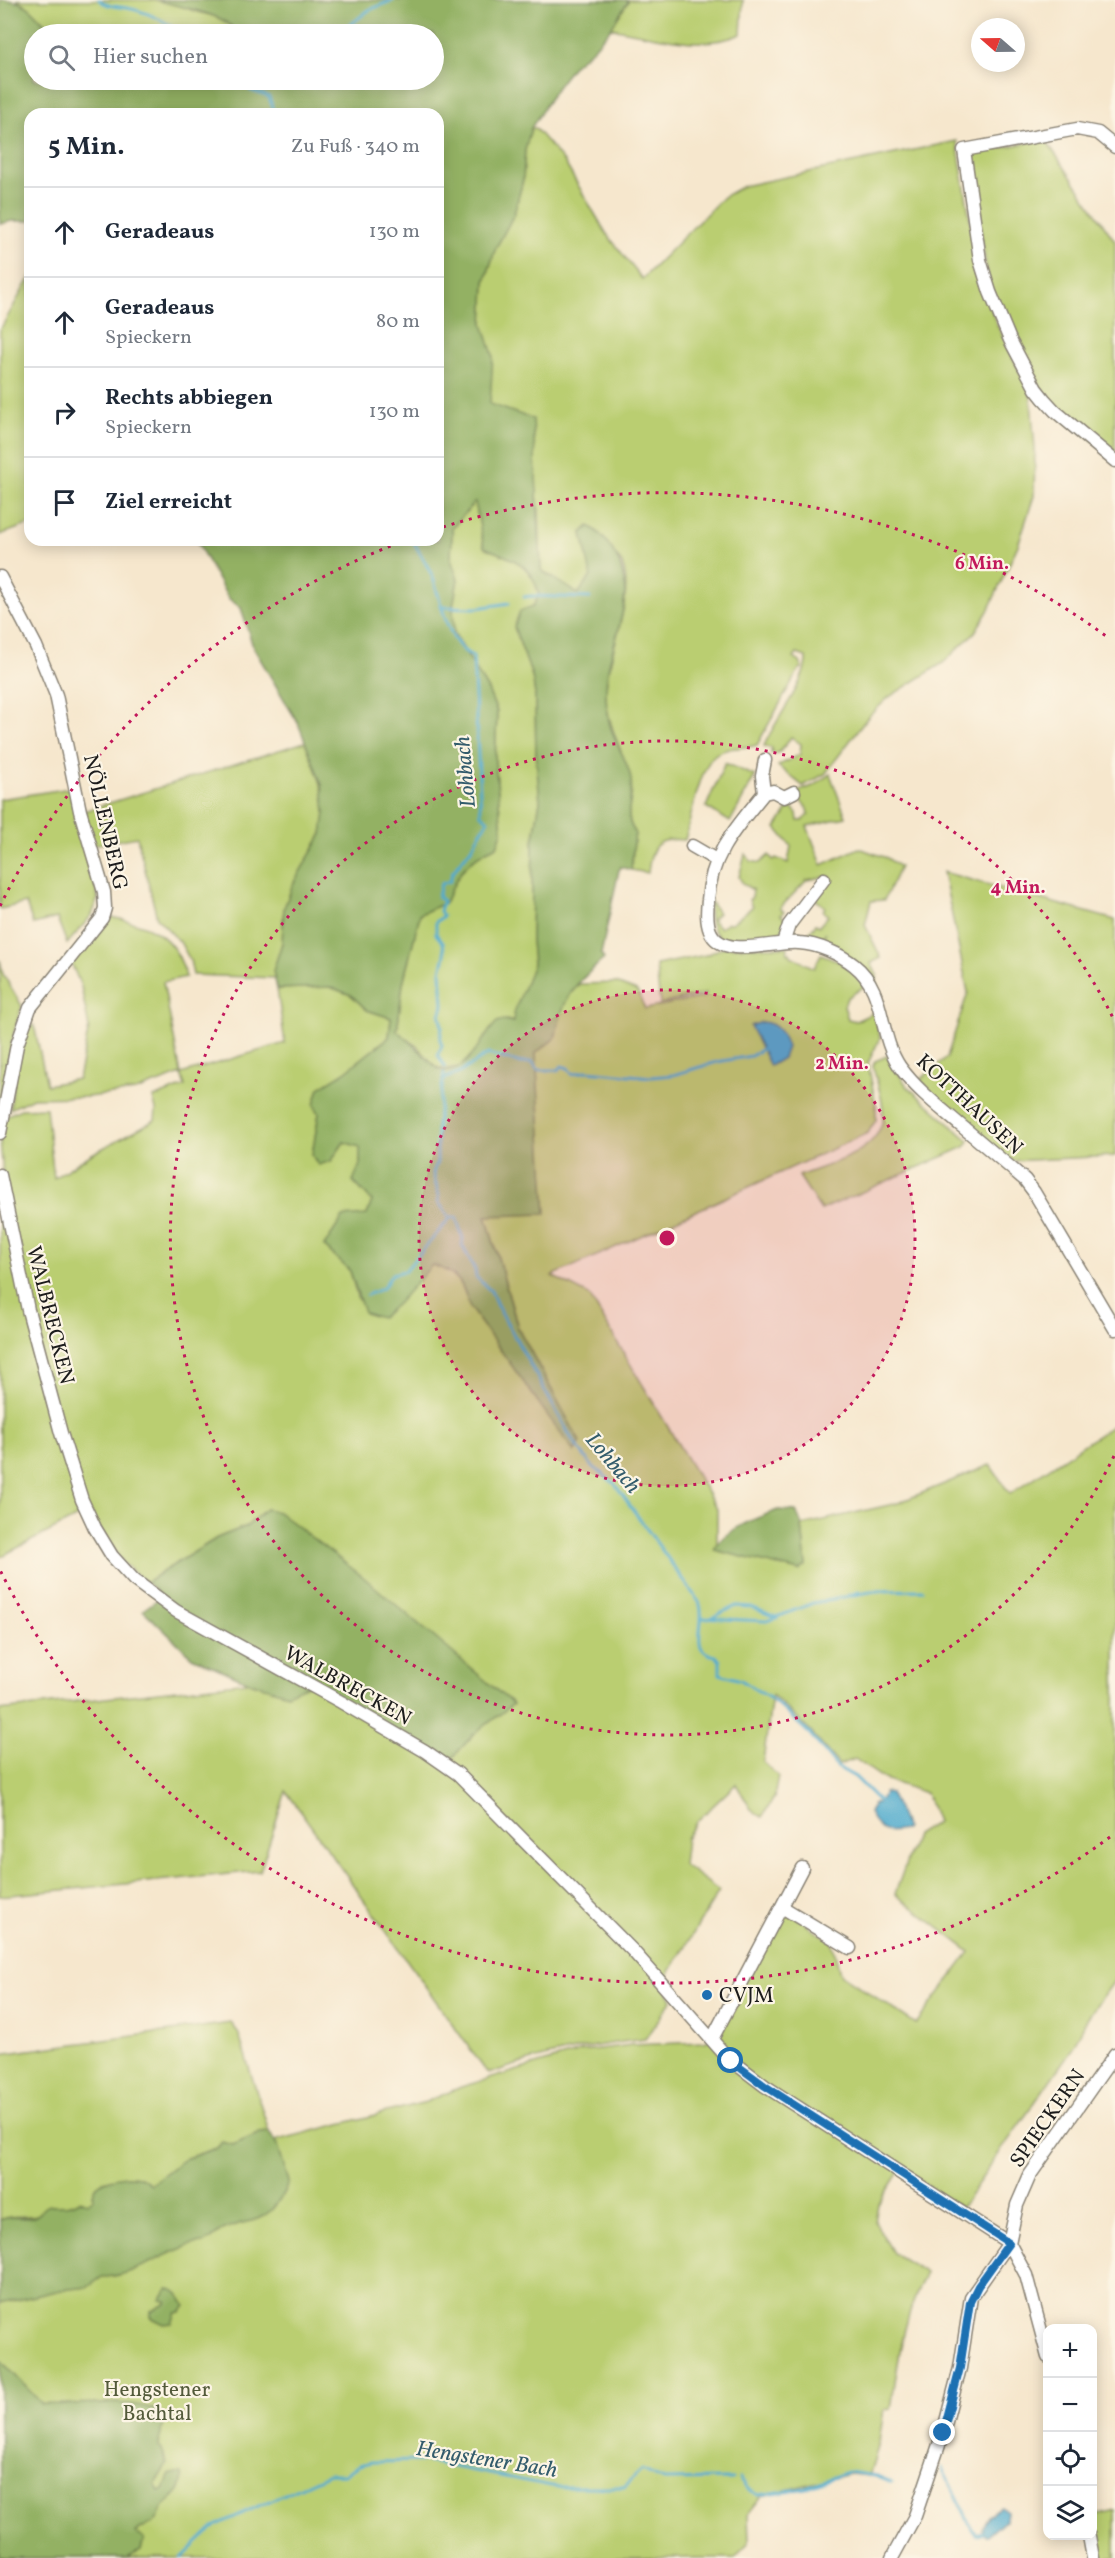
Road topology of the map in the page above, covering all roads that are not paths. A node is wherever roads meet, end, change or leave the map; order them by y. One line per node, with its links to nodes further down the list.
1 (1115, 147): 2 (street)
2 (1115, 461)
3 (0, 577): 11 (street, NÖLLENBERG)
4 (765, 760): 6 (street)
5 (794, 792): 6 (street)
6 (764, 793): 8 (street, KOTTHAUSEN)
7 (692, 846): 8 (street)
8 (716, 860): 10 (street, KOTTHAUSEN)
9 (824, 879): 10 (street)
10 (783, 943): 14 (street, KOTTHAUSEN)
11 (1, 1117): 12 (street, NÖLLENBERG)
12 (0, 1133)
13 (1, 1182): 18 (street, WALBRECKEN)
14 (1115, 1329)
15 (802, 1868): 16 (street)
16 (782, 1907): 17 (street); 18 (street)
17 (850, 1948)
18 (712, 2039): 20 (street, WALBRECKEN)
19 (1115, 2054): 20 (street, SPIECKERN)
20 (1009, 2243): 21 (street); 23 (street, SPIECKERN)
21 (1043, 2341)
22 (1090, 2540): 24 (street)
23 (892, 2558)
24 (1093, 2558)

